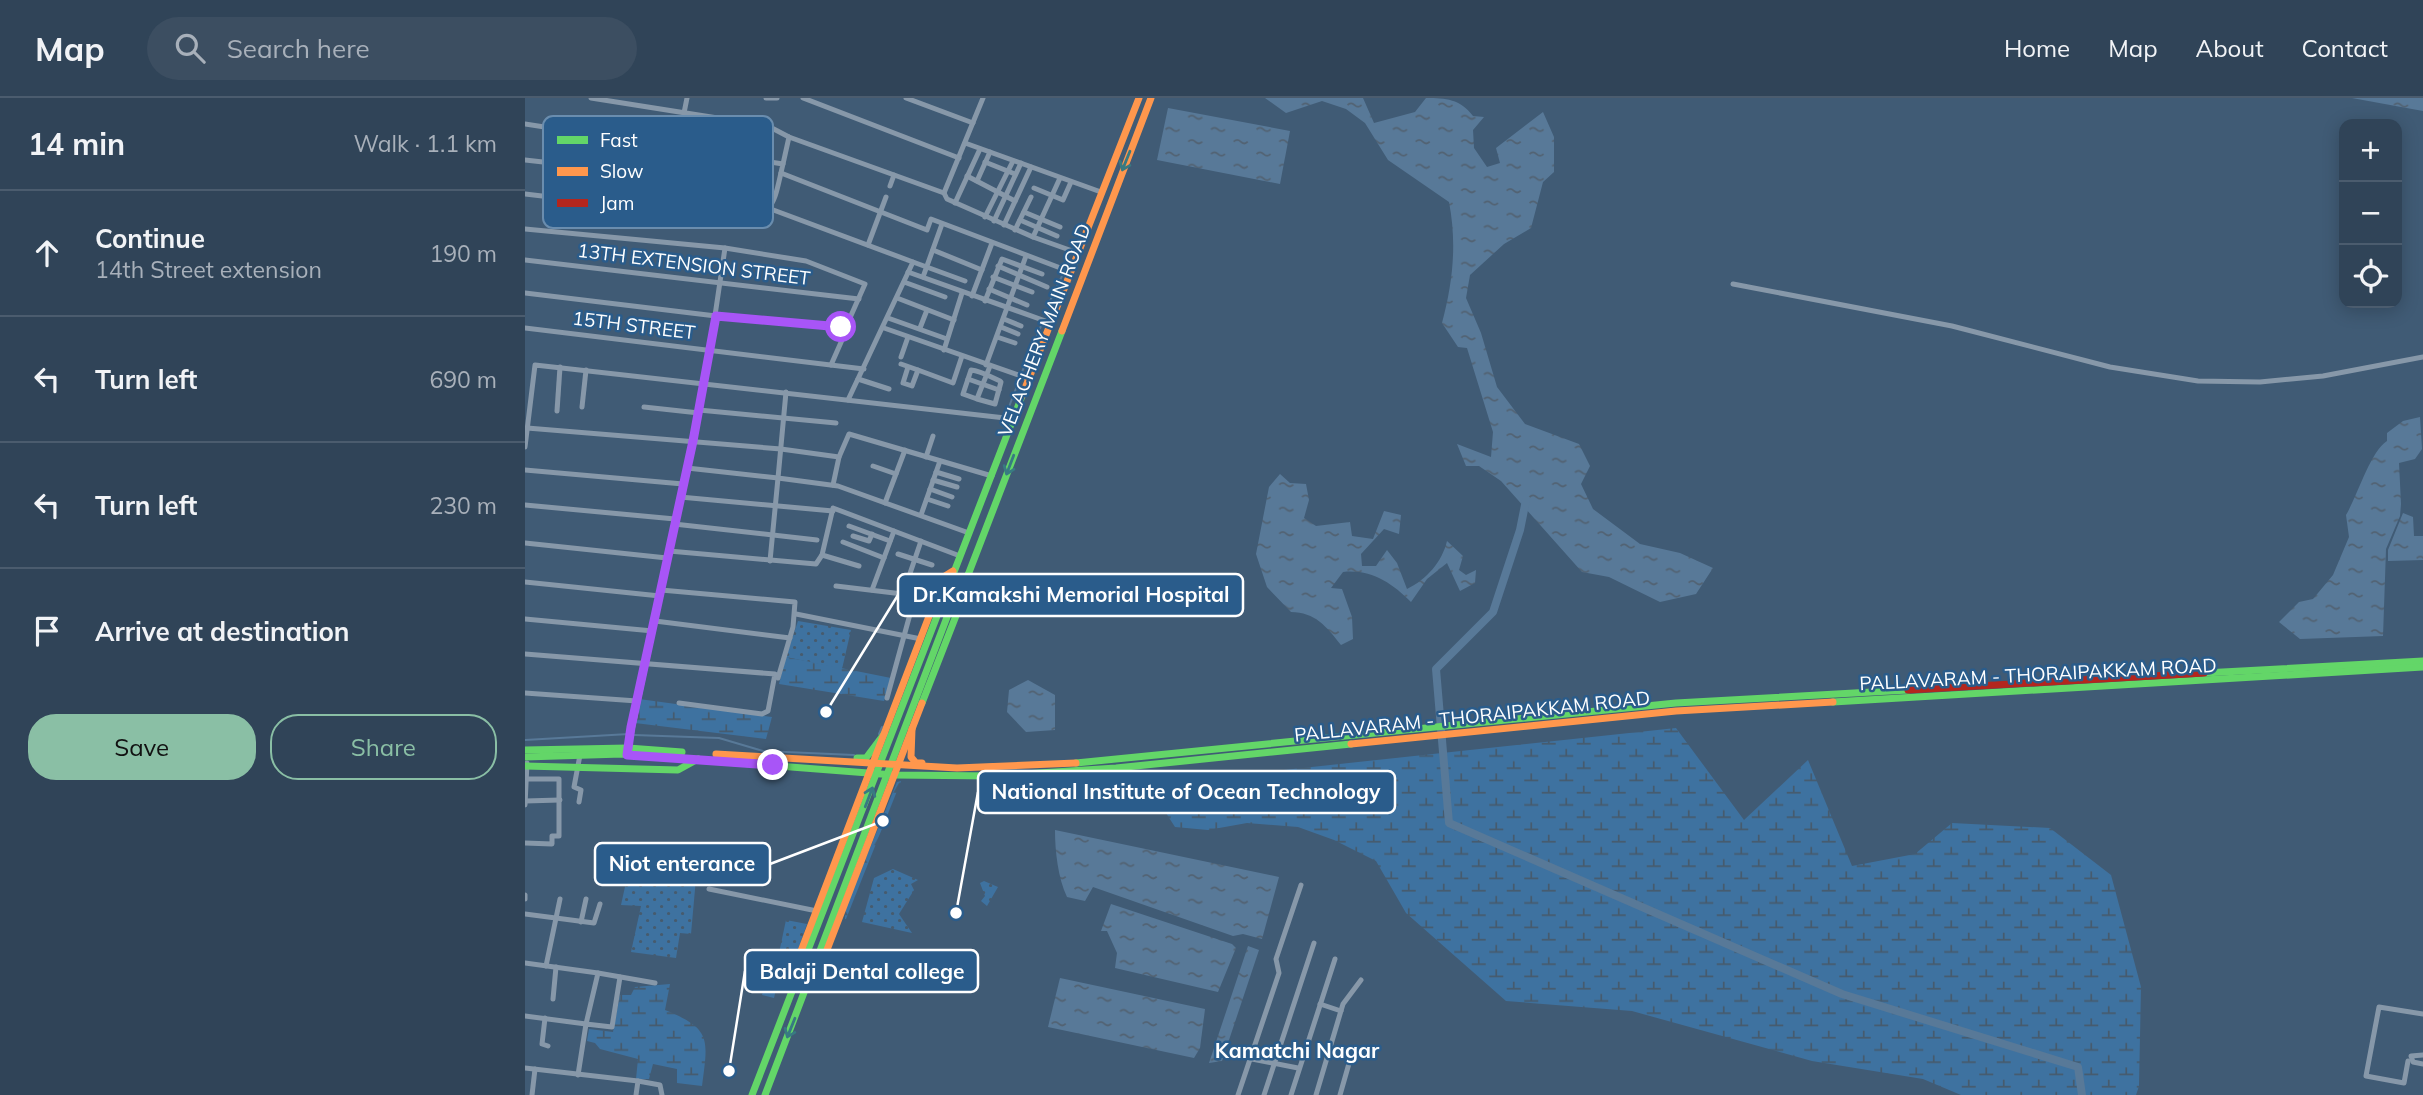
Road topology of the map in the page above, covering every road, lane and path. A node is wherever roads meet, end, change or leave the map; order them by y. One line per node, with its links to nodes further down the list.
1 (591, 98): 10 (street)
2 (687, 98): 10 (street)
3 (766, 98): 4 (street)
4 (777, 98)
5 (803, 98): 20 (street)
6 (906, 98): 12 (street)
7 (983, 98): 12 (street)
8 (1139, 98): 40 (main road, VELACHERY MAIN ROAD)
9 (1151, 98): 175 (main road, VELACHERY MAIN ROAD, one-way to 175)
10 (684, 113): 11 (street)
11 (703, 116)
12 (973, 123): 17 (street)
13 (525, 124): 14 (street)
14 (543, 127)
15 (773, 129): 16 (street)
16 (789, 137): 27 (street); 32 (street)
17 (965, 143): 18 (street); 20 (street)
18 (980, 149): 19 (street); 33 (street)
19 (990, 152): 22 (street); 25 (street)
20 (959, 158): 41 (street)
21 (525, 160): 23 (street)
22 (1013, 160): 26 (street); 29 (street)
23 (543, 162)
24 (773, 162): 27 (street)
25 (985, 162): 29 (street); 35 (street)
26 (1021, 163): 28 (street); 31 (street)
27 (783, 164): 30 (street)
28 (1031, 167): 34 (street); 48 (street)
29 (1007, 171): 31 (street); 39 (street)
30 (781, 173): 49 (street); 52 (street)
31 (1015, 174): 45 (street)
32 (894, 175): 37 (street); 41 (street)
33 (967, 176): 35 (street); 50 (street)
34 (1060, 178): 36 (street); 43 (street)
35 (977, 181): 39 (street)
36 (1071, 182): 40 (street); 43 (street)
37 (890, 186)
38 (1034, 188): 43 (street)
39 (997, 192): 45 (street); 54 (street)
40 (1101, 192): 70 (main road, VELACHERY MAIN ROAD)
41 (944, 193): 50 (street)
42 (525, 194): 44 (street)
43 (1052, 195): 55 (street)
44 (543, 196)
45 (1005, 196): 48 (street); 57 (street)
46 (886, 197): 52 (street)
47 (1031, 197): 53 (street)
48 (1015, 201): 59 (street)
49 (773, 203)
50 (955, 203): 54 (street)
51 (773, 210): 67 (street)
52 (881, 211): 58 (street); 67 (street)
53 (1024, 212): 55 (street); 56 (street)
54 (985, 217): 57 (street)
55 (1041, 219): 60 (street); 61 (street)
56 (1020, 220): 61 (street); 63 (street)
57 (994, 221): 59 (street)
58 (942, 224): 66 (street); 69 (street)
59 (1004, 225): 63 (street)
60 (1060, 227)
61 (1037, 228): 64 (street); 65 (street)
62 (525, 229): 68 (street)
63 (1015, 230): 65 (street)
64 (1057, 236)
65 (1033, 237): 70 (street)
66 (992, 243): 71 (street); 78 (street)
67 (868, 245): 72 (street)
68 (725, 248): 87 (street); 98 (street)
69 (933, 250): 77 (street); 78 (street)
70 (1078, 253): 80 (main road, VELACHERY MAIN ROAD)
71 (1026, 256): 76 (street); 80 (street)
72 (905, 259): 74 (street); 79 (street)
73 (525, 260): 87 (street, 13TH EXTENSION STREET)
74 (913, 262): 77 (street); 79 (street)
75 (998, 266): 76 (street); 82 (street); 84 (street)
76 (1022, 266): 81 (street); 82 (street)
77 (926, 267): 83 (street); 85 (street)
78 (982, 270): 95 (street)
79 (908, 272): 83 (street); 86 (street)
80 (1071, 272): 108 (main road, VELACHERY MAIN ROAD)
81 (1042, 274)
82 (1019, 275): 89 (street); 90 (street)
83 (923, 277): 94 (street)
84 (993, 277): 89 (street); 91 (street)
85 (965, 281)
86 (904, 282): 96 (street); 97 (street)
87 (720, 284): 98 (street, 13TH EXTENSION STREET); 104 (street)
88 (1733, 284): 123 (street)
89 (1016, 285): 92 (street); 99 (street)
90 (1047, 287)
91 (989, 289): 99 (street); 100 (street)
92 (1032, 292)
93 (525, 293): 104 (street)
94 (962, 293): 95 (street); 107 (street)
95 (972, 296): 100 (street)
96 (945, 297)
97 (897, 298): 103 (street); 105 (street)
98 (859, 299): 114 (street)
99 (1011, 299): 101 (street); 102 (street)
100 (985, 300): 102 (street)
101 (1027, 305)
102 (1008, 309): 106 (street); 108 (street)
103 (927, 310): 107 (street); 113 (street)
104 (716, 316): 114 (street); 121 (street)
105 (888, 318): 112 (street); 113 (street)
106 (1004, 319): 109 (street); 110 (street)
107 (954, 320): 118 (street)
108 (1051, 323): 134 (main road, VELACHERY MAIN ROAD)
109 (1021, 326)
110 (1001, 327): 115 (street); 117 (street)
111 (525, 328): 121 (street, 15TH STREET)
112 (884, 328): 116 (street); 128 (street)
113 (920, 328): 118 (street)
114 (845, 329): 124 (street)
115 (1018, 334)
116 (908, 337): 120 (street); 127 (street)
117 (997, 337): 119 (street); 125 (street)
118 (947, 339): 120 (street)
119 (1015, 343)
120 (944, 350): 122 (street)
121 (710, 351): 124 (street, 15TH STREET); 135 (street)
122 (962, 356): 125 (street); 130 (street)
123 (2423, 357)
124 (831, 365): 128 (street, 15TH STREET)
125 (988, 365): 131 (street); 134 (street)
126 (560, 367): 129 (street); 144 (street); 149 (street)
127 (908, 367): 130 (street); 130 (street)
128 (865, 369): 132 (street)
129 (586, 370): 135 (street); 142 (street)
130 (918, 370)
131 (986, 375): 133 (street); 136 (street); 138 (street)
132 (858, 379): 137 (street); 140 (street)
133 (968, 379): 136 (street); 141 (street)
134 (1030, 379): 147 (main road, VELACHERY MAIN ROAD)
135 (705, 383): 139 (street); 145 (street)
136 (983, 384): 138 (street); 141 (street)
137 (889, 388)
138 (999, 390): 141 (street)
139 (786, 392): 140 (street); 146 (street)
140 (848, 400): 147 (street)
141 (977, 400)
142 (582, 407)
143 (644, 407): 145 (street)
144 (557, 411)
145 (699, 411): 146 (street); 151 (street)
146 (784, 419): 148 (street); 153 (street)
147 (1014, 419): 163 (main road, VELACHERY MAIN ROAD)
148 (836, 423)
149 (527, 428): 151 (street); 152 (street)
150 (933, 436): 156 (street)
151 (693, 441): 153 (street); 159 (street)
152 (525, 447)
153 (781, 449): 155 (street); 164 (street)
154 (905, 450): 155 (street); 156 (street); 162 (street)
155 (839, 457): 168 (street)
156 (926, 457): 157 (street)
157 (940, 461): 161 (street); 163 (street)
158 (873, 466): 162 (street)
159 (687, 468): 164 (street); 167 (street)
160 (525, 470): 167 (street)
161 (936, 471): 165 (street); 166 (street)
162 (896, 474): 176 (street)
163 (992, 476): 171 (main road, VELACHERY MAIN ROAD)
164 (778, 478): 168 (street); 178 (street)
165 (959, 479)
166 (933, 480): 169 (street); 170 (street)
167 (683, 484): 172 (street)
168 (833, 485): 176 (street)
169 (957, 487)
170 (930, 489): 173 (street); 174 (street)
171 (985, 494): 175 (main road); 185 (main road, VELACHERY MAIN ROAD)
172 (680, 497): 178 (street); 182 (street)
173 (952, 497)
174 (927, 499): 179 (street); 181 (street)
175 (997, 499): 204 (main road, VELACHERY MAIN ROAD)
176 (885, 503): 181 (street)
177 (525, 505): 182 (street)
178 (776, 506): 180 (street); 187 (street)
179 (948, 506)
180 (833, 511): 184 (street); 196 (street)
181 (921, 515): 185 (street)
182 (675, 521): 187 (street); 195 (street)
183 (849, 526): 186 (street)
184 (894, 531): 190 (street); 191 (street)
185 (969, 533): 197 (main road, VELACHERY MAIN ROAD)
186 (872, 534): 188 (street); 190 (street)
187 (773, 535): 189 (street); 200 (street)
188 (853, 536)
189 (817, 540)
190 (890, 541): 198 (street)
191 (921, 541): 197 (street); 199 (street)
192 (843, 542): 198 (street)
193 (525, 543): 195 (street)
194 (898, 554): 199 (street)
195 (668, 555): 200 (street); 208 (street)
196 (822, 555): 200 (street); 202 (street)
197 (960, 556): 203 (main road, VELACHERY MAIN ROAD)
198 (884, 558): 207 (street)
199 (914, 559): 201 (street); 209 (street)
200 (771, 561)
201 (932, 565)
202 (859, 566)
203 (953, 571): 211 (main road); 212 (main road)
204 (968, 575): 212 (main road); 230 (main road)
205 (525, 582): 208 (street)
206 (836, 586): 207 (street)
207 (871, 590): 209 (street)
208 (660, 593): 213 (street); 215 (street)
209 (903, 594): 210 (street)
210 (915, 596): 211 (street); 217 (street)
211 (936, 598): 219 (main road)
212 (949, 603): 263 (main road, one-way to 212); 265 (main road)
213 (796, 614): 217 (street); 218 (street)
214 (525, 619): 216 (street)
215 (655, 621): 216 (street); 218 (street)
216 (653, 631): 222 (street)
217 (906, 636): 219 (street); 227 (street)
218 (790, 638): 224 (street)
219 (921, 639): 231 (main road)
220 (525, 654): 222 (street)
221 (2423, 661): 226 (main road, PALLAVARAM - THORAIPAKKAM ROAD)
222 (645, 664): 224 (street); 228 (street)
223 (2423, 667): 226 (main road, PALLAVARAM - THORAIPAKKAM ROAD)
224 (775, 680): 229 (street)
225 (525, 694): 228 (street)
226 (1833, 697): 238 (main road, PALLAVARAM - THORAIPAKKAM ROAD)
227 (887, 698)
228 (637, 701): 232 (street)
229 (679, 703)
230 (912, 729): 241 (main road); 242 (main road)
231 (884, 734): 236 (main road); 237 (main road)
232 (628, 748): 233 (main road, PALLAVARAM - THORAIPAKKAM ROAD); 234 (main road, PALLAVARAM - THORAIPAKKAM ROAD); 235 (main road, PALLAVARAM - THORAIPAKKAM ROAD); 236 (main road, PALLAVARAM - THORAIPAKKAM ROAD)
233 (528, 755): 234 (main road, PALLAVARAM - THORAIPAKKAM ROAD); 239 (street)
234 (580, 755): 240 (street)
235 (699, 758): 240 (main road); 244 (main road, PALLAVARAM - THORAIPAKKAM ROAD)
236 (813, 761): 237 (main road, PALLAVARAM - THORAIPAKKAM ROAD)
237 (872, 762): 241 (main road, PALLAVARAM - THORAIPAKKAM ROAD); 244 (main road)
238 (1119, 764): 243 (main road, PALLAVARAM - THORAIPAKKAM ROAD); 243 (main road, PALLAVARAM - THORAIPAKKAM ROAD)
239 (529, 766): 240 (main road); 246 (street); 247 (street)
240 (578, 766): 249 (street)
241 (899, 766): 242 (main road, PALLAVARAM - THORAIPAKKAM ROAD); 245 (main road)
242 (943, 769): 243 (main road, PALLAVARAM - THORAIPAKKAM ROAD); 245 (main road, PALLAVARAM - THORAIPAKKAM ROAD)
243 (957, 769)
244 (868, 773): 245 (main road, PALLAVARAM - THORAIPAKKAM ROAD); 257 (main road)
245 (894, 775): 265 (main road)
246 (527, 779): 247 (street); 250 (street)
247 (534, 779): 248 (street)
248 (559, 800): 250 (street); 251 (street)
249 (579, 802)
250 (525, 803)
251 (525, 844)
252 (1301, 885): 281 (street)
253 (709, 888): 257 (street)
254 (560, 899): 259 (street)
255 (586, 899): 260 (street)
256 (600, 904): 260 (street)
257 (817, 911): 263 (main road)
258 (525, 914): 259 (street)
259 (558, 919): 260 (street); 266 (street)
260 (581, 922)
261 (1314, 943): 284 (street)
262 (1335, 959): 273 (street)
263 (801, 962): 291 (main road)
264 (525, 963): 266 (street)
265 (816, 965): 291 (main road, one-way to 291)
266 (546, 966): 267 (street)
267 (556, 967): 268 (street); 272 (street)
268 (598, 973): 269 (street); 278 (street)
269 (620, 976): 271 (street); 278 (street)
270 (1361, 980): 274 (street)
271 (655, 983)
272 (553, 999)
273 (1320, 1004): 274 (street); 287 (street)
274 (1341, 1011): 298 (street)
275 (2423, 1014): 283 (street)
276 (525, 1016): 277 (street)
277 (545, 1018): 278 (street); 279 (street)
278 (586, 1024): 289 (street)
279 (548, 1046)
280 (2423, 1055): 285 (street)
281 (1252, 1059): 284 (street); 295 (street)
282 (1350, 1060): 299 (street)
283 (2408, 1061)
284 (1275, 1063): 287 (street); 296 (street)
285 (2423, 1064)
286 (525, 1068): 288 (street)
287 (1298, 1068): 297 (street)
288 (535, 1069): 289 (street); 292 (street)
289 (578, 1075): 290 (street)
290 (638, 1081): 293 (street); 294 (street)
291 (758, 1094)
292 (532, 1095)
293 (636, 1095)
294 (661, 1095)
295 (1238, 1095)
296 (1264, 1095)
297 (1291, 1095)
298 (1316, 1095)
299 (1340, 1095)

